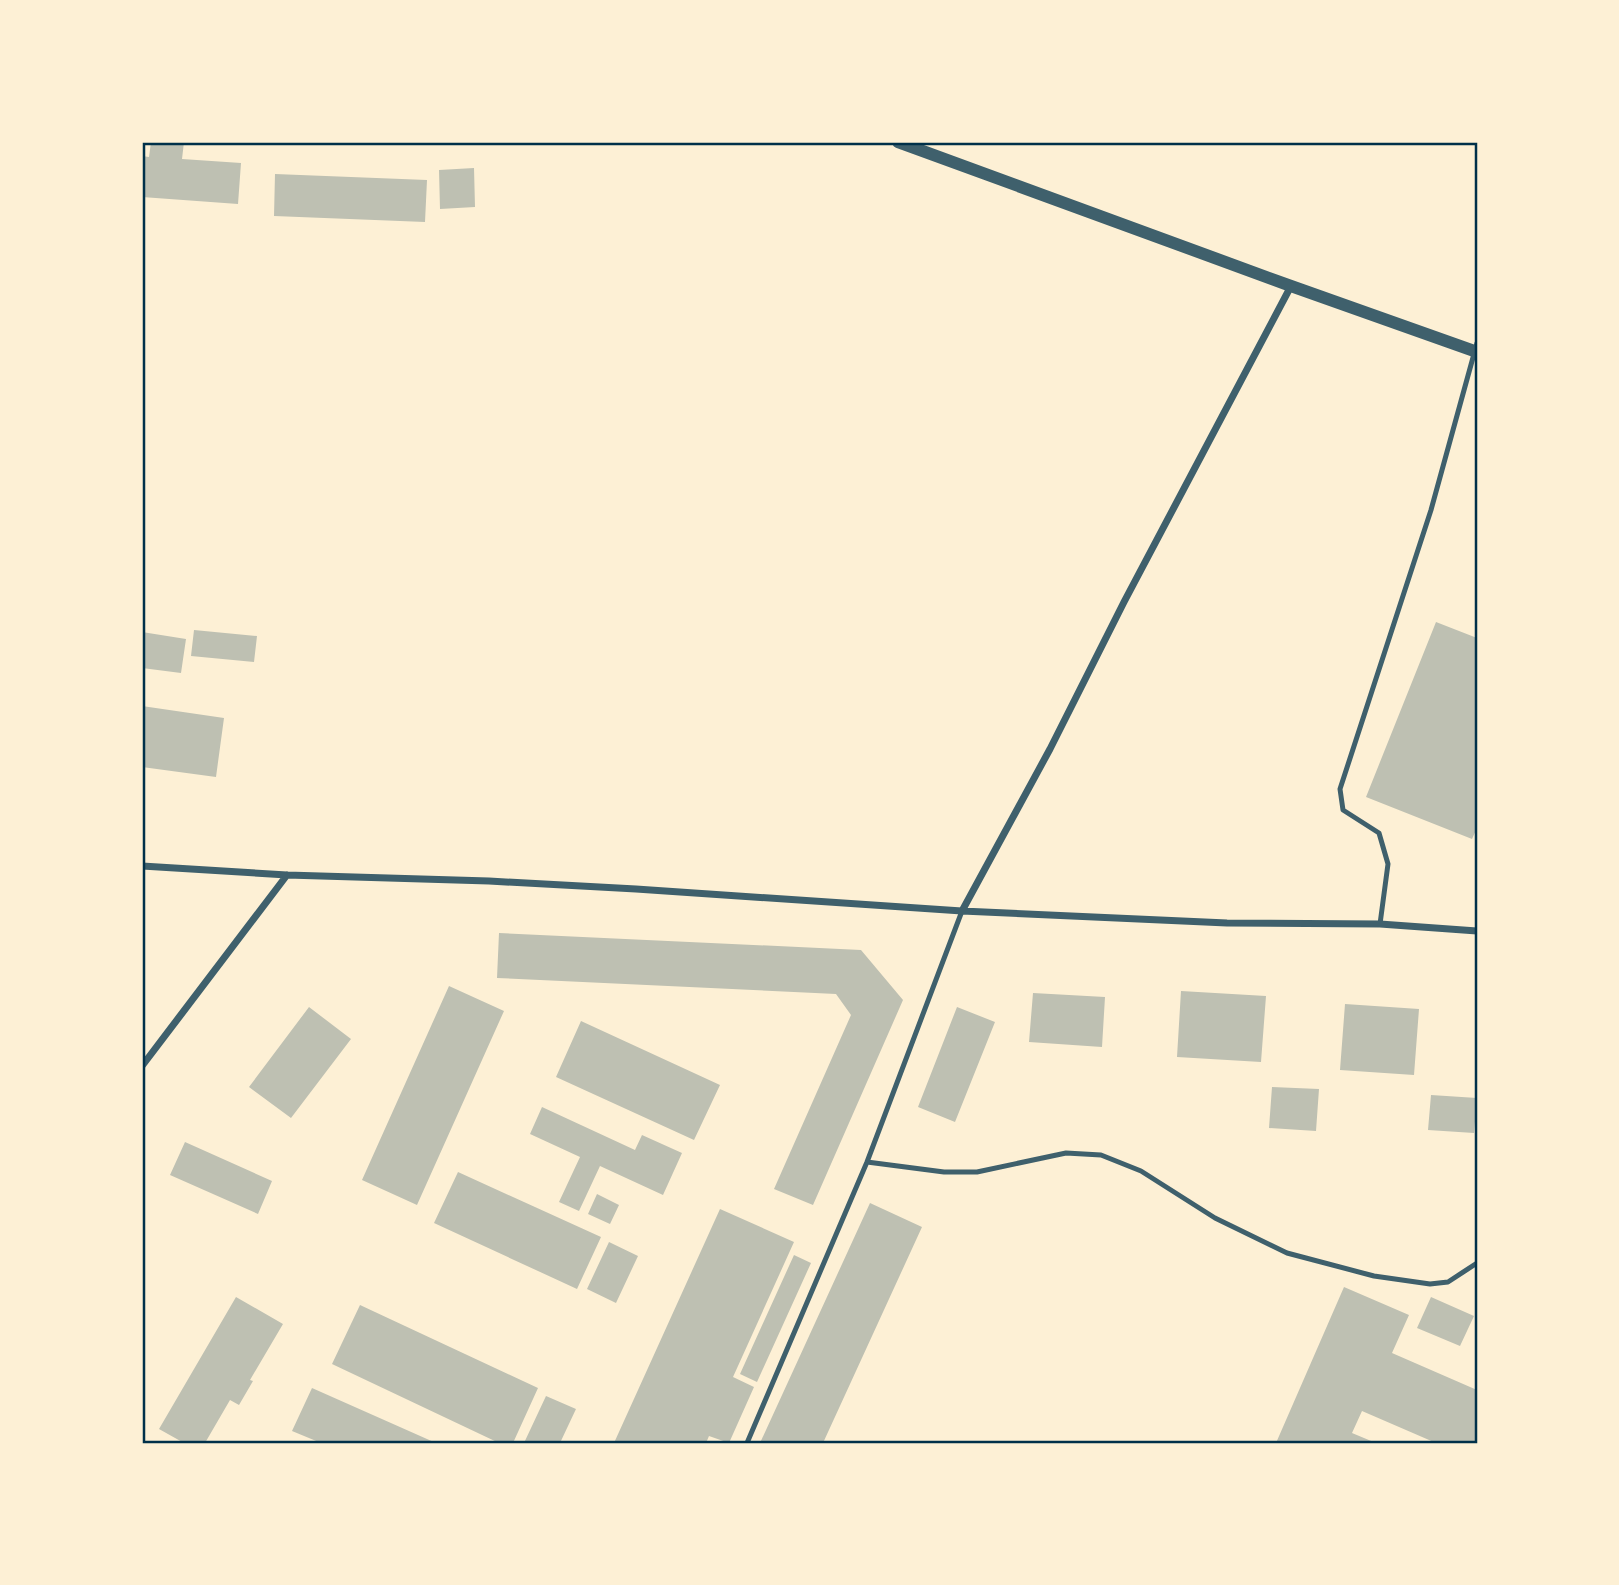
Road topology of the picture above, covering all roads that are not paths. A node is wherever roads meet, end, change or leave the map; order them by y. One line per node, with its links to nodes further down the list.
1 (898, 142): 2 (street)
2 (1291, 286): 3 (street); 6 (street)
3 (1476, 348): 7 (lane)
4 (142, 866): 5 (street)
5 (287, 875): 6 (street); 9 (street)
6 (962, 911): 7 (street); 10 (lane)
7 (1380, 924): 8 (street)
8 (1477, 931)
9 (142, 1066)
10 (867, 1162): 11 (lane); 12 (lane)
11 (1477, 1263)
12 (747, 1443)

